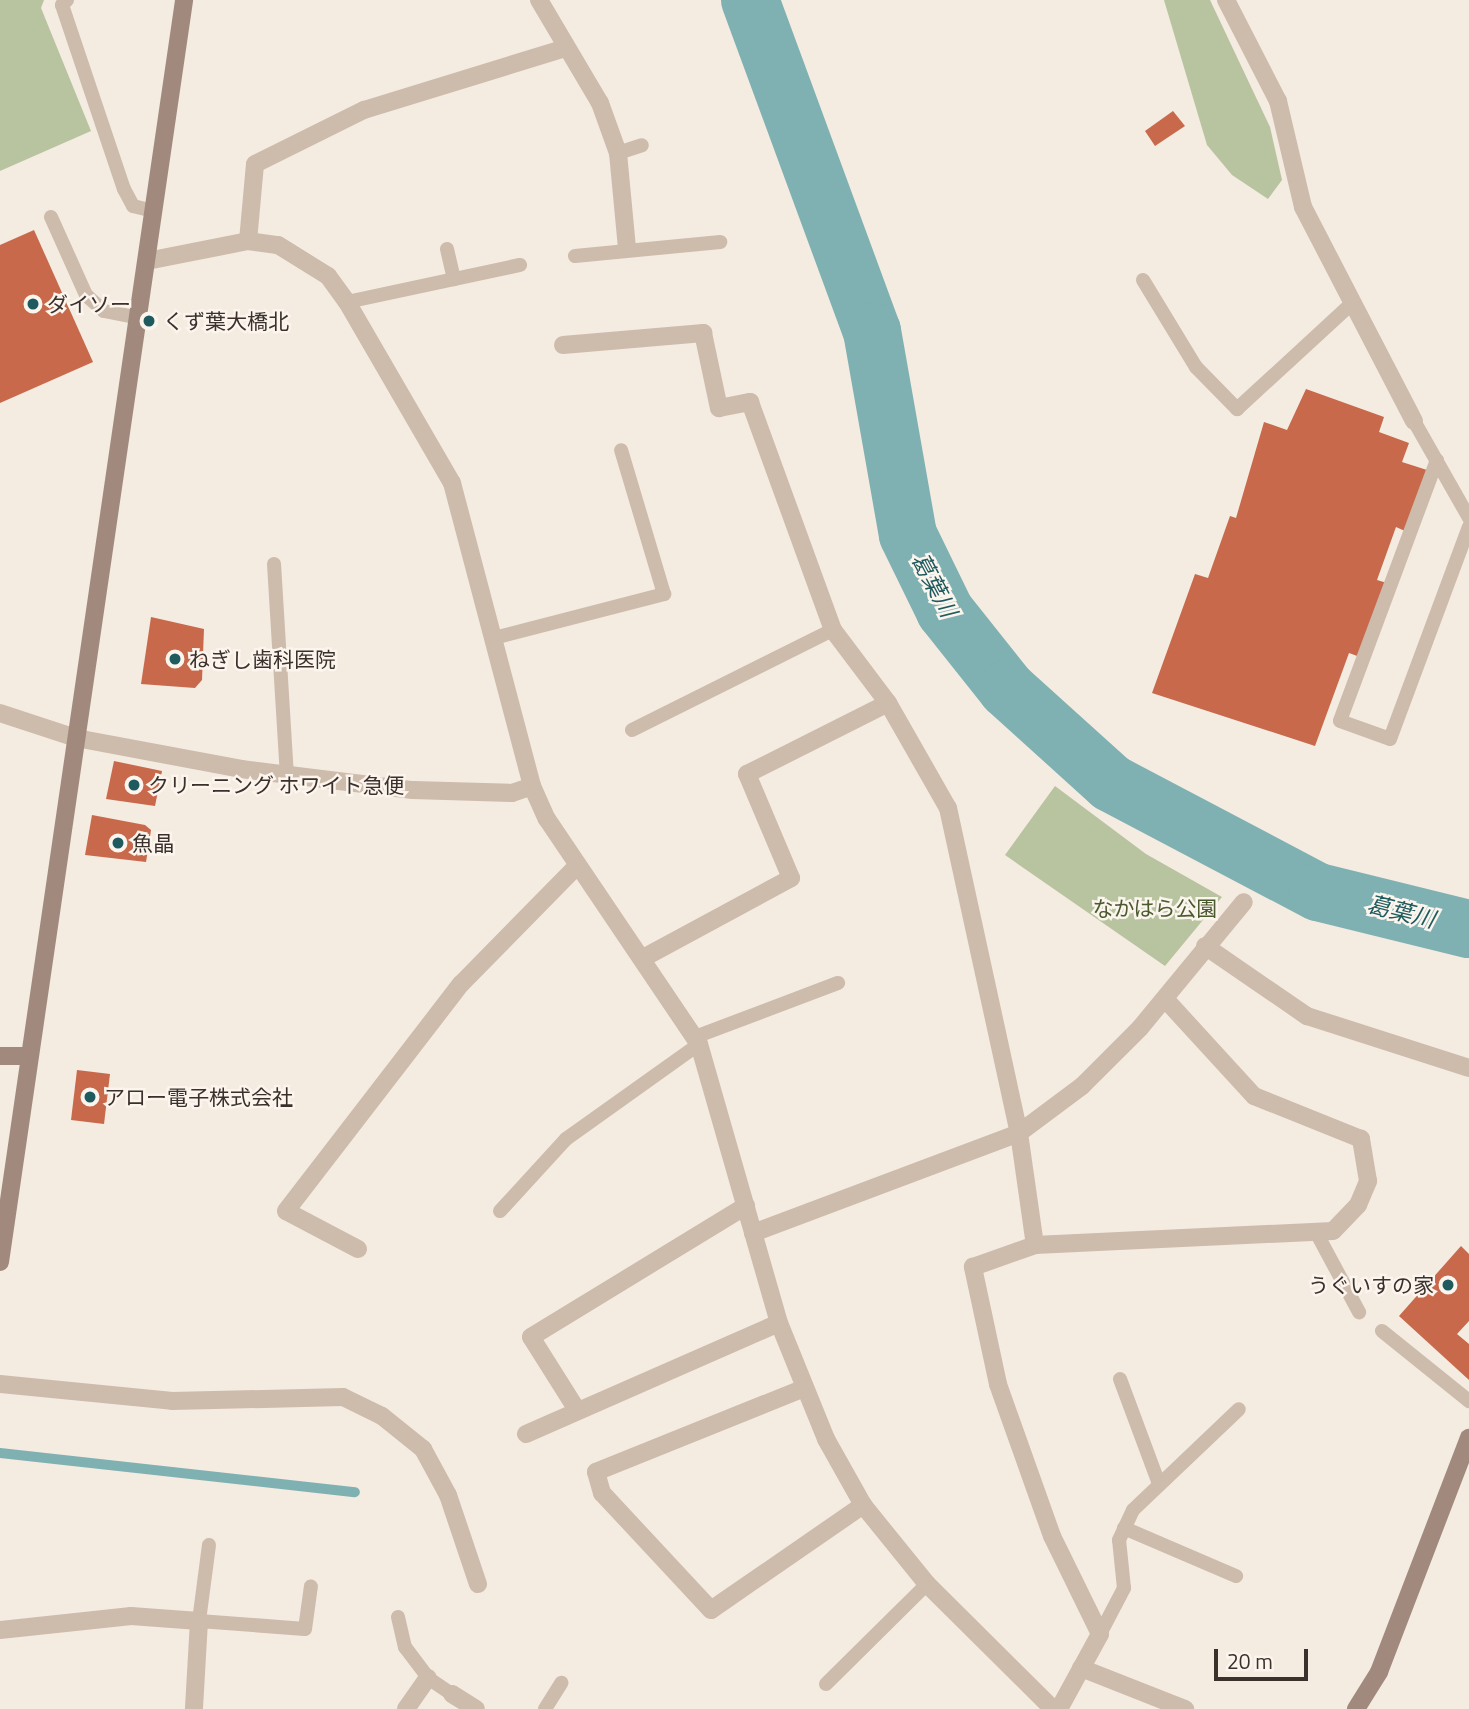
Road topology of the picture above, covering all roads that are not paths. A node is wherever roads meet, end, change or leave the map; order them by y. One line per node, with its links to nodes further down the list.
1 (67, 0): 8 (lane)
2 (184, 0): 8 (street)
3 (539, 0): 5 (street)
4 (1226, 0): 20 (street)
5 (565, 48): 7 (street); 10 (street)
6 (642, 145): 7 (lane)
7 (618, 153): 13 (street)
8 (153, 211): 15 (street)
9 (51, 217): 21 (lane)
10 (248, 241): 15 (street); 19 (street)
11 (720, 242): 13 (lane)
12 (447, 249): 17 (lane)
13 (627, 249): 14 (lane)
14 (575, 256)
15 (147, 261): 21 (street)
16 (520, 265): 17 (lane)
17 (454, 279): 19 (lane)
18 (1143, 280): 20 (lane)
19 (347, 302): 30 (street)
20 (1350, 305): 23 (street)
21 (139, 318): 34 (street)
22 (563, 345): 29 (street)
23 (1414, 421): 25 (lane)
24 (621, 450): 30 (lane)
25 (1437, 460): 26 (lane); 27 (lane)
26 (1469, 518)
27 (1469, 527)
28 (274, 564): 35 (lane)
29 (833, 630): 31 (street); 33 (lane)
30 (494, 638): 36 (street)
31 (888, 703): 40 (street); 47 (street)
32 (0, 713): 34 (street)
33 (632, 730)
34 (76, 738): 35 (street); 45 (street)
35 (287, 774): 36 (street)
36 (532, 786): 37 (street)
37 (576, 867): 40 (street); 53 (street)
38 (1244, 902): 39 (street)
39 (1205, 946): 42 (street); 46 (street)
40 (645, 957): 43 (street)
41 (838, 984): 43 (lane)
42 (1166, 1000): 47 (street); 51 (street)
43 (697, 1040): 48 (street); 49 (lane)
44 (0, 1056): 45 (street)
45 (29, 1056): 54 (street)
46 (1469, 1068)
47 (1019, 1133): 50 (street); 52 (street)
48 (746, 1206): 50 (street); 63 (street)
49 (500, 1211)
50 (753, 1233): 56 (street)
51 (1317, 1234): 52 (street); 55 (lane)
52 (1035, 1245): 77 (street)
53 (358, 1250)
54 (0, 1262)
55 (1359, 1311)
56 (779, 1323): 60 (street); 63 (street)
57 (1382, 1331): 61 (lane)
58 (1120, 1379): 66 (lane)
59 (0, 1384): 71 (street)
60 (802, 1390): 67 (street); 67 (street)
61 (1469, 1401)
62 (1239, 1409): 66 (lane)
63 (577, 1410): 64 (street)
64 (526, 1434)
65 (1469, 1438): 90 (street)
66 (1158, 1482): 68 (lane)
67 (863, 1505): 72 (street)
68 (1124, 1528): 70 (lane); 77 (lane)
69 (209, 1545): 75 (lane)
70 (1236, 1576)
71 (478, 1584)
72 (927, 1584): 81 (lane); 87 (street)
73 (311, 1586): 75 (lane)
74 (398, 1617): 79 (lane)
75 (200, 1621): 76 (street); 83 (street)
76 (0, 1630)
77 (1100, 1634): 78 (street)
78 (1081, 1668): 88 (street); 89 (street)
79 (428, 1678): 82 (lane); 84 (street)
80 (561, 1683): 86 (lane)
81 (826, 1684)
82 (452, 1694): 85 (street)
83 (194, 1709)
84 (405, 1709)
85 (476, 1709)
86 (545, 1709)
87 (1053, 1709)
88 (1059, 1709)
89 (1185, 1709)
90 (1356, 1709)

